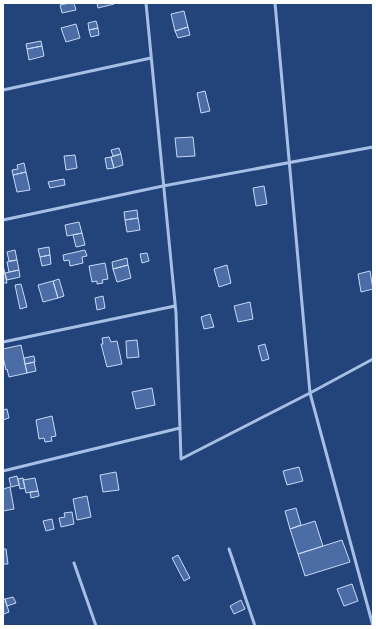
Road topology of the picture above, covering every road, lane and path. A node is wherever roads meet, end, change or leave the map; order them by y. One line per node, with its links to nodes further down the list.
1 (146, 3): 3 (lane)
2 (275, 3): 6 (lane)
3 (151, 58): 4 (lane); 7 (lane)
4 (3, 90)
5 (373, 147): 6 (lane)
6 (290, 162): 7 (lane); 12 (lane)
7 (163, 186): 8 (lane); 9 (lane)
8 (3, 220)
9 (175, 306): 10 (lane); 13 (lane)
10 (3, 342)
11 (373, 359): 12 (lane)
12 (310, 393): 13 (lane); 19 (lane)
13 (180, 428): 14 (lane)
14 (3, 471)
15 (230, 549): 18 (lane)
16 (74, 563): 17 (lane)
17 (96, 626)
18 (255, 626)
19 (373, 626)

